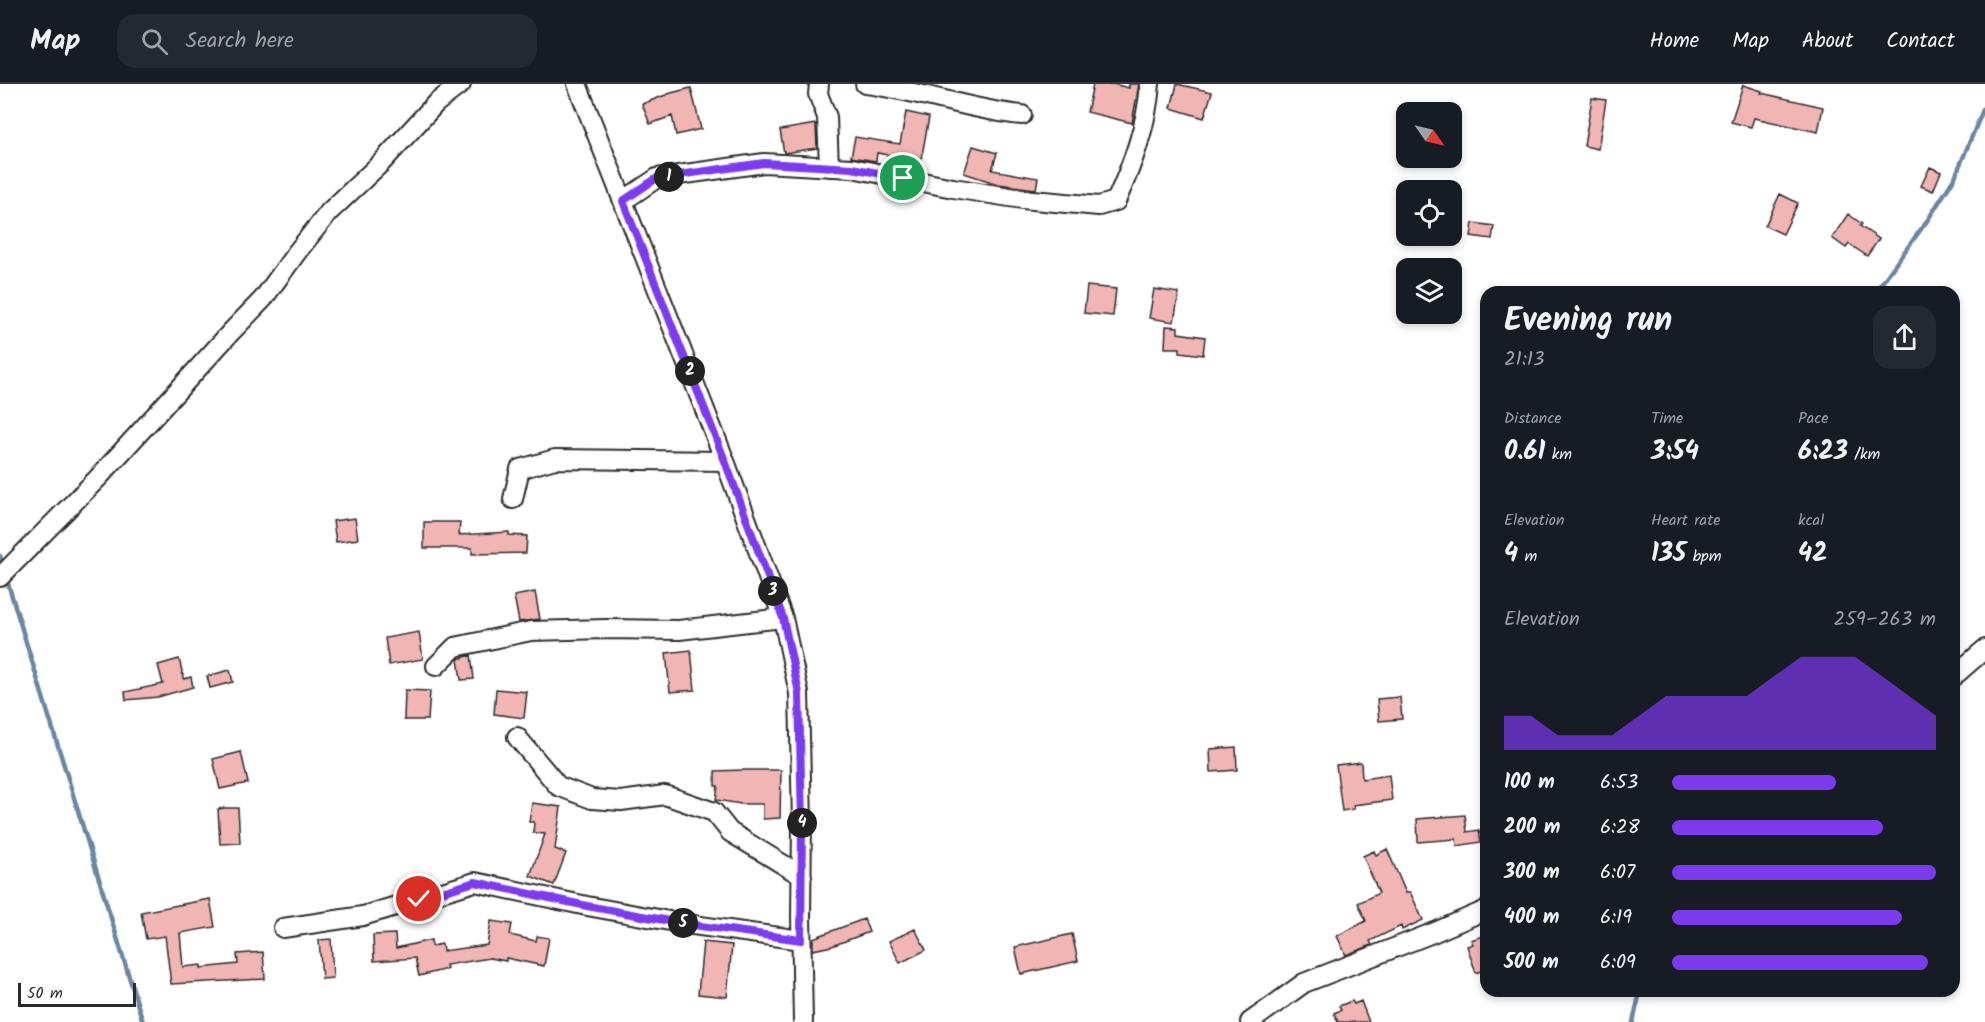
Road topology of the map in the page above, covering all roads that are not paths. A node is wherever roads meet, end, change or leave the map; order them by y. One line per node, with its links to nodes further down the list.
1 (461, 84): 11 (street)
2 (577, 84): 8 (street)
3 (819, 84): 7 (street)
4 (866, 84): 6 (street)
5 (1150, 84): 7 (street)
6 (1022, 115)
7 (829, 166): 8 (street)
8 (623, 201): 9 (street)
9 (725, 461): 10 (street); 12 (street)
10 (513, 499)
11 (0, 577)
12 (783, 618): 14 (street); 17 (street)
13 (1985, 649): 15 (street)
14 (436, 666)
15 (1960, 671)
16 (517, 737): 17 (street)
17 (802, 876): 20 (street)
18 (1480, 913): 22 (street)
19 (283, 927): 20 (street)
20 (801, 940): 21 (street)
21 (803, 1022)
22 (1250, 1022)

